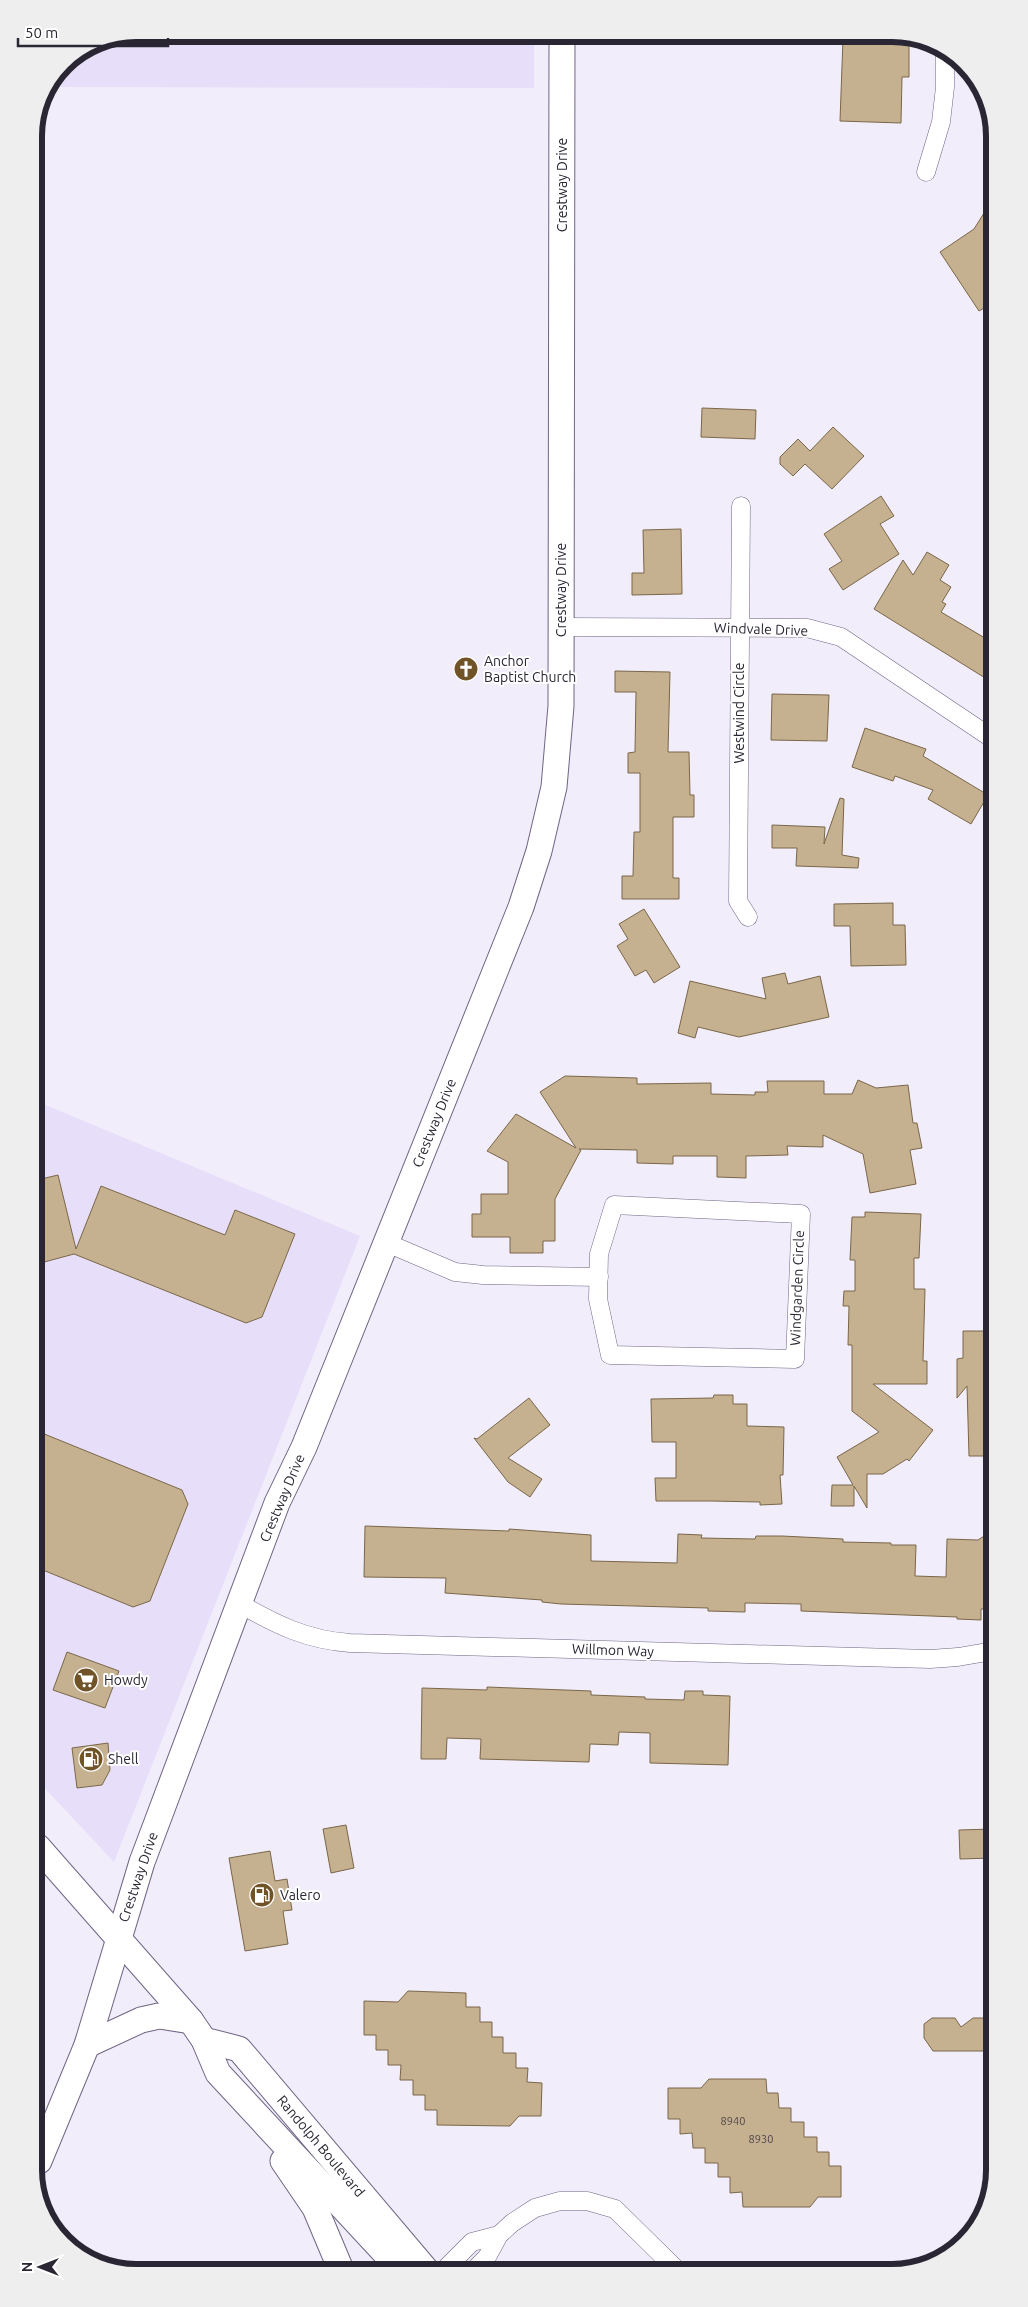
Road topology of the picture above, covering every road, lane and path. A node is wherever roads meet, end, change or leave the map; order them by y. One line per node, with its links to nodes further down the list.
1 (562, 43): 5 (main road, Crestway Drive)
2 (945, 59): 3 (street)
3 (926, 172)
4 (741, 506): 6 (street, Westwind Circle)
5 (561, 627): 6 (street, Windvale Drive); 9 (main road, Crestway Drive)
6 (740, 627): 7 (street, Windvale Drive); 8 (street, Westwind Circle)
7 (986, 734)
8 (748, 917)
9 (387, 1243): 10 (street); 11 (main road, Crestway Drive)
10 (599, 1277): 10 (street, Windgarden Circle)
11 (240, 1604): 12 (street, Willmon Way); 14 (main road, Crestway Drive)
12 (986, 1651)
13 (42, 1852): 14 (main road, Randolph Boulevard)
14 (117, 1940): 15 (main road, Randolph Boulevard); 16 (main road, Crestway Drive)
15 (198, 2030): 16 (main road); 17 (main road, Randolph Boulevard); 22 (main road, Randolph Boulevard)
16 (87, 2045): 18 (main road, Crestway Drive)
17 (243, 2100): 20 (main road); 21 (main road, Randolph Boulevard)
18 (42, 2153)
19 (499, 2236): 23 (street); 24 (street); 25 (street)
20 (339, 2264)
21 (395, 2264)
22 (421, 2264)
23 (450, 2264)
24 (485, 2264)
25 (671, 2264)

